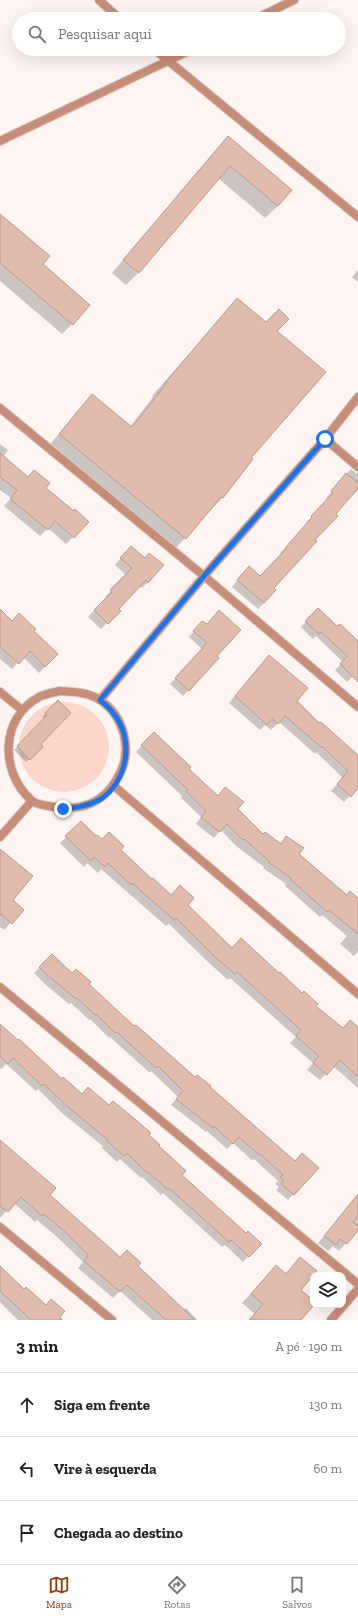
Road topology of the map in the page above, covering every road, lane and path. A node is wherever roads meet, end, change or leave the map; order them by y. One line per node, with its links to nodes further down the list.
1 (99, 0): 3 (street)
2 (294, 0): 4 (street)
3 (112, 12)
4 (269, 12)
5 (162, 56): 7 (street)
6 (180, 56): 7 (street)
7 (168, 62): 8 (street); 9 (street)
8 (0, 141)
9 (358, 217)
10 (358, 397): 12 (street)
11 (0, 408): 14 (street)
12 (325, 439): 13 (street); 14 (street)
13 (358, 467)
14 (204, 576): 16 (street); 17 (street)
15 (0, 692): 18 (street)
16 (100, 700): 18 (street); 19 (street)
17 (358, 707)
18 (22, 710): 20 (street)
19 (114, 786): 20 (street); 23 (street)
20 (32, 801): 21 (street)
21 (0, 838)
22 (0, 987): 25 (street)
23 (358, 994)
24 (0, 1227): 27 (street)
25 (358, 1284)
26 (358, 1289): 28 (street)
27 (112, 1320)
28 (332, 1320)

